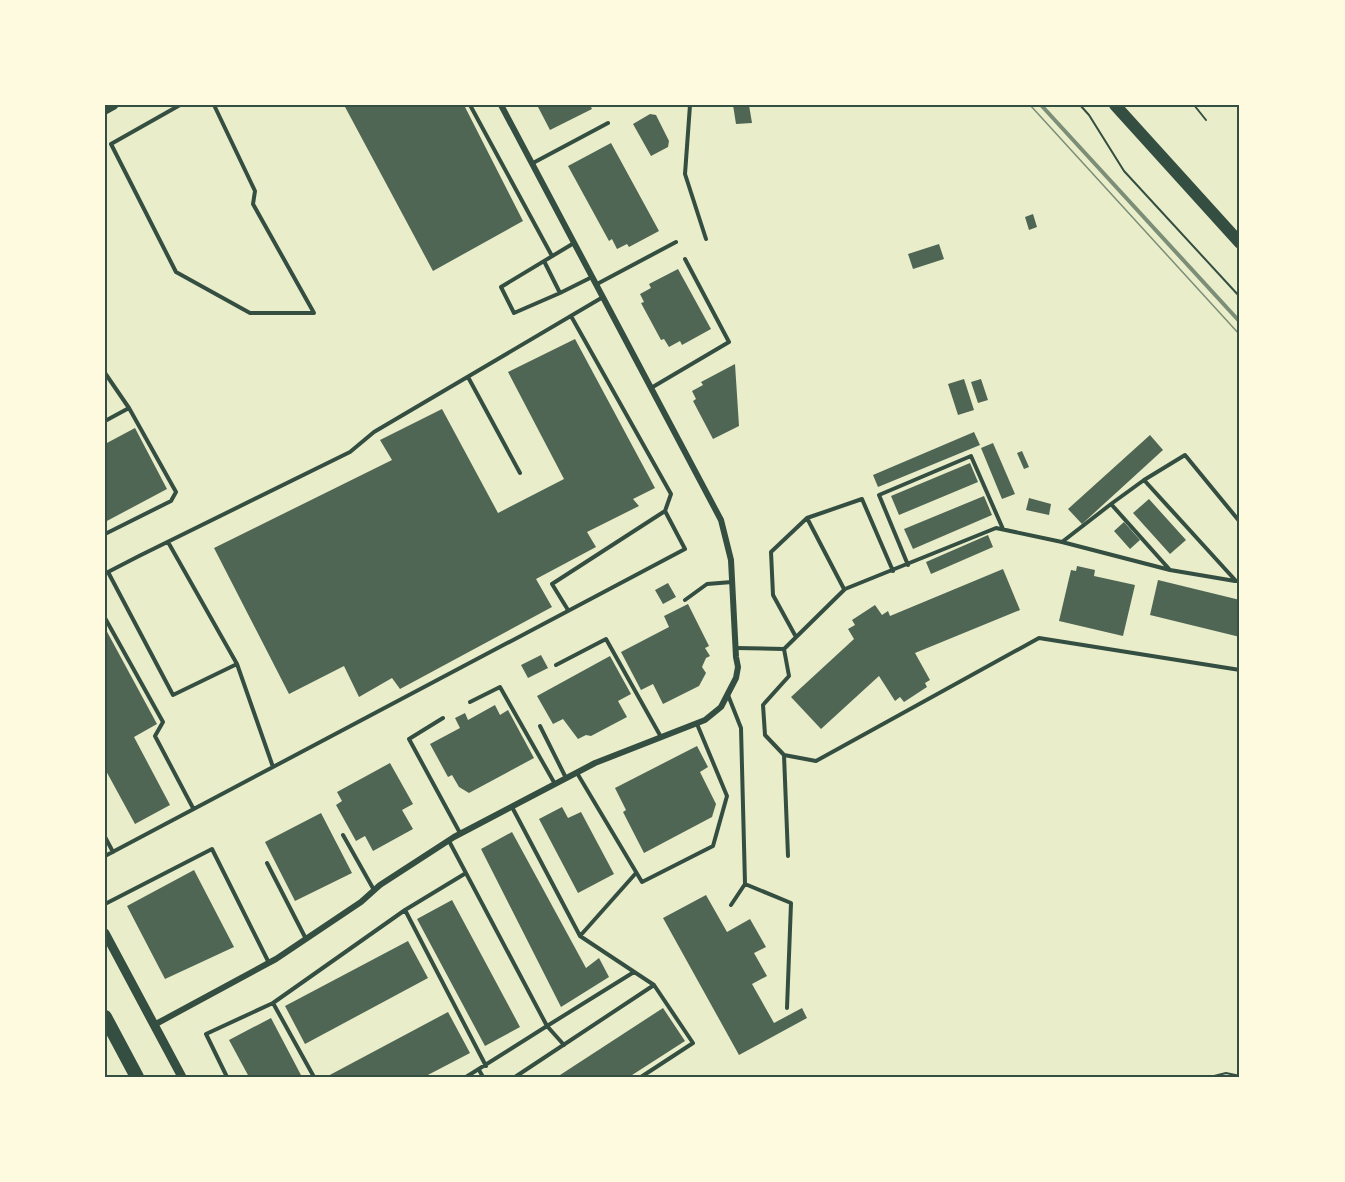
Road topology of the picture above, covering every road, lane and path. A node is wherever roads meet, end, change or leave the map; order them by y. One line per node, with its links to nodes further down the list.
1 (114, 105): 10 (street)
2 (180, 105): 3 (lane)
3 (214, 105)
4 (470, 105): 18 (lane)
5 (501, 105): 13 (street)
6 (690, 105): 14 (lane)
7 (1080, 105): 25 (path)
8 (1115, 105): 17 (main road)
9 (1194, 105): 11 (path)
10 (105, 110)
11 (1206, 120)
12 (608, 123): 13 (lane)
13 (532, 164): 16 (street)
14 (706, 239)
15 (676, 242): 22 (lane)
16 (574, 243): 18 (lane); 21 (street)
17 (1240, 243)
18 (552, 256): 20 (lane)
19 (685, 259): 29 (lane)
20 (544, 261): 23 (lane); 23 (lane)
21 (592, 277): 22 (street); 23 (lane)
22 (596, 284): 24 (street)
23 (560, 293)
24 (603, 297): 26 (lane); 29 (street)
25 (1240, 297)
26 (571, 316): 28 (lane); 35 (lane)
27 (105, 373): 30 (lane)
28 (468, 377): 32 (lane); 40 (lane)
29 (651, 388): 46 (street)
30 (129, 408): 31 (lane); 39 (lane)
31 (105, 421)
32 (520, 473)
33 (1144, 480): 34 (lane); 37 (lane); 45 (lane)
34 (1111, 504): 41 (lane); 43 (lane)
35 (665, 511): 49 (lane); 49 (lane)
36 (807, 518): 44 (lane); 47 (lane); 51 (lane)
37 (1240, 522)
38 (1003, 530): 41 (lane); 42 (lane); 42 (lane)
39 (105, 534)
40 (168, 542): 54 (lane); 54 (lane)
41 (1062, 543): 43 (lane)
42 (908, 565): 44 (lane)
43 (1170, 570): 45 (lane)
44 (893, 571): 47 (lane)
45 (1238, 581)
46 (732, 582): 48 (lane); 52 (street)
47 (844, 589): 51 (lane)
48 (685, 600)
49 (568, 610): 64 (lane)
50 (105, 618): 69 (lane)
51 (796, 637): 53 (lane)
52 (736, 648): 53 (lane); 57 (street)
53 (784, 649): 63 (lane)
54 (237, 664): 64 (lane)
55 (556, 666): 62 (lane)
56 (1240, 670): 63 (lane)
57 (728, 694): 60 (street); 80 (lane)
58 (470, 702): 67 (lane)
59 (443, 718): 70 (lane)
60 (697, 724): 62 (street); 79 (lane)
61 (540, 726): 66 (lane)
62 (661, 738): 65 (street)
63 (784, 754): 76 (lane)
64 (273, 767): 69 (lane)
65 (577, 773): 66 (street); 79 (lane)
66 (566, 778): 67 (street)
67 (555, 784): 68 (street)
68 (512, 807): 70 (street); 86 (lane)
69 (193, 808): 74 (lane)
70 (461, 834): 73 (street)
71 (343, 835): 81 (lane)
72 (105, 837): 74 (lane)
73 (449, 841): 78 (lane); 81 (street)
74 (112, 852): 75 (lane)
75 (105, 856)
76 (788, 856)
77 (267, 863): 87 (lane)
78 (466, 873): 84 (lane); 95 (lane)
79 (636, 873): 86 (lane)
80 (745, 884): 83 (lane); 92 (lane)
81 (374, 890): 87 (street)
82 (105, 904): 88 (lane)
83 (731, 905)
84 (405, 910): 91 (lane); 97 (lane)
85 (105, 933): 94 (street)
86 (580, 936): 89 (lane)
87 (306, 939): 88 (street)
88 (269, 963): 94 (street)
89 (634, 972): 90 (lane); 95 (lane)
90 (654, 985): 96 (lane); 107 (lane)
91 (273, 1003): 102 (lane); 103 (lane)
92 (787, 1008)
93 (105, 1017): 100 (highway)
94 (154, 1025): 101 (street)
95 (547, 1026): 96 (lane); 97 (lane)
96 (564, 1045): 106 (lane)
97 (486, 1065): 98 (lane)
98 (478, 1071): 104 (lane); 105 (lane)
99 (1240, 1076): 108 (path)
100 (137, 1077)
101 (182, 1077)
102 (227, 1077)
103 (314, 1077)
104 (466, 1077)
105 (483, 1077)
106 (515, 1077)
107 (641, 1077)
108 (1210, 1077)

